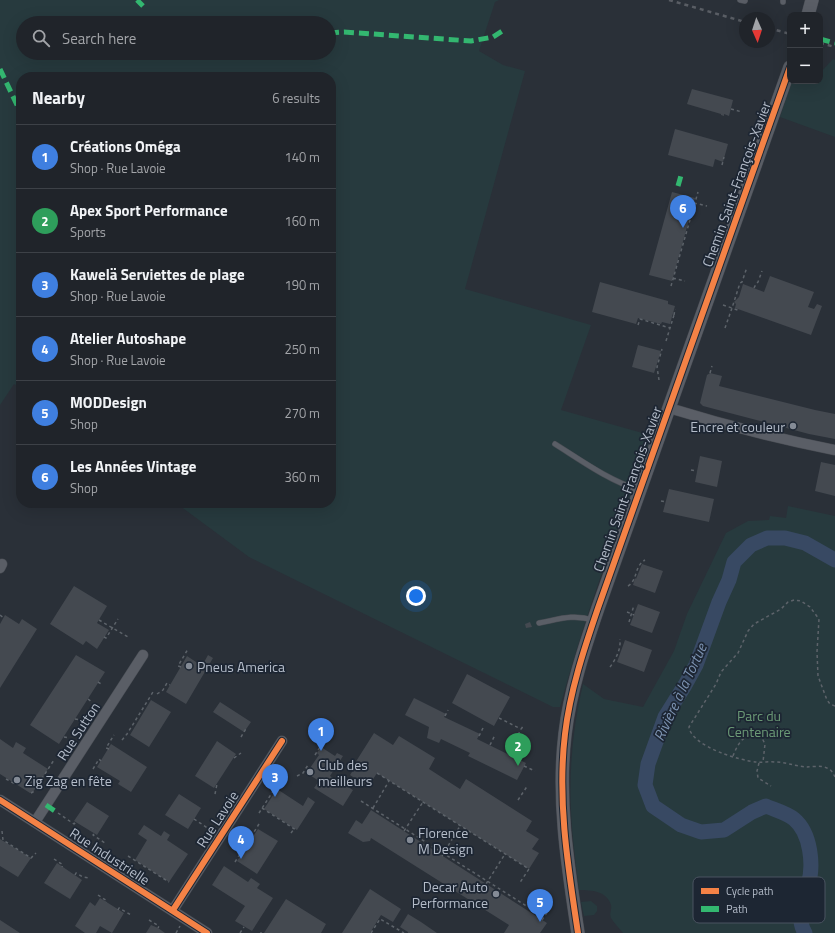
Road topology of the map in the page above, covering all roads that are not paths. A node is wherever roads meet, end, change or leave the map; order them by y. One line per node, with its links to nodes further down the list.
1 (812, 0): 2 (street)
2 (809, 12)
3 (787, 75): 4 (street, Chemin Saint-François-Xavier)
4 (669, 408): 6 (street); 7 (street, Chemin Saint-François-Xavier)
5 (555, 444): 7 (lane)
6 (835, 450)
7 (640, 490): 8 (street, Chemin Saint-François-Xavier)
8 (594, 620): 9 (lane); 16 (street, Chemin Saint-François-Xavier)
9 (540, 624)
10 (143, 655): 13 (street, Rue Sutton)
11 (282, 741): 14 (street, Rue Lavoie)
12 (0, 800): 13 (street, Rue Industrielle)
13 (35, 822): 14 (street, Rue Industrielle)
14 (172, 910): 15 (street, Rue Industrielle)
15 (207, 933)
16 (578, 933)

